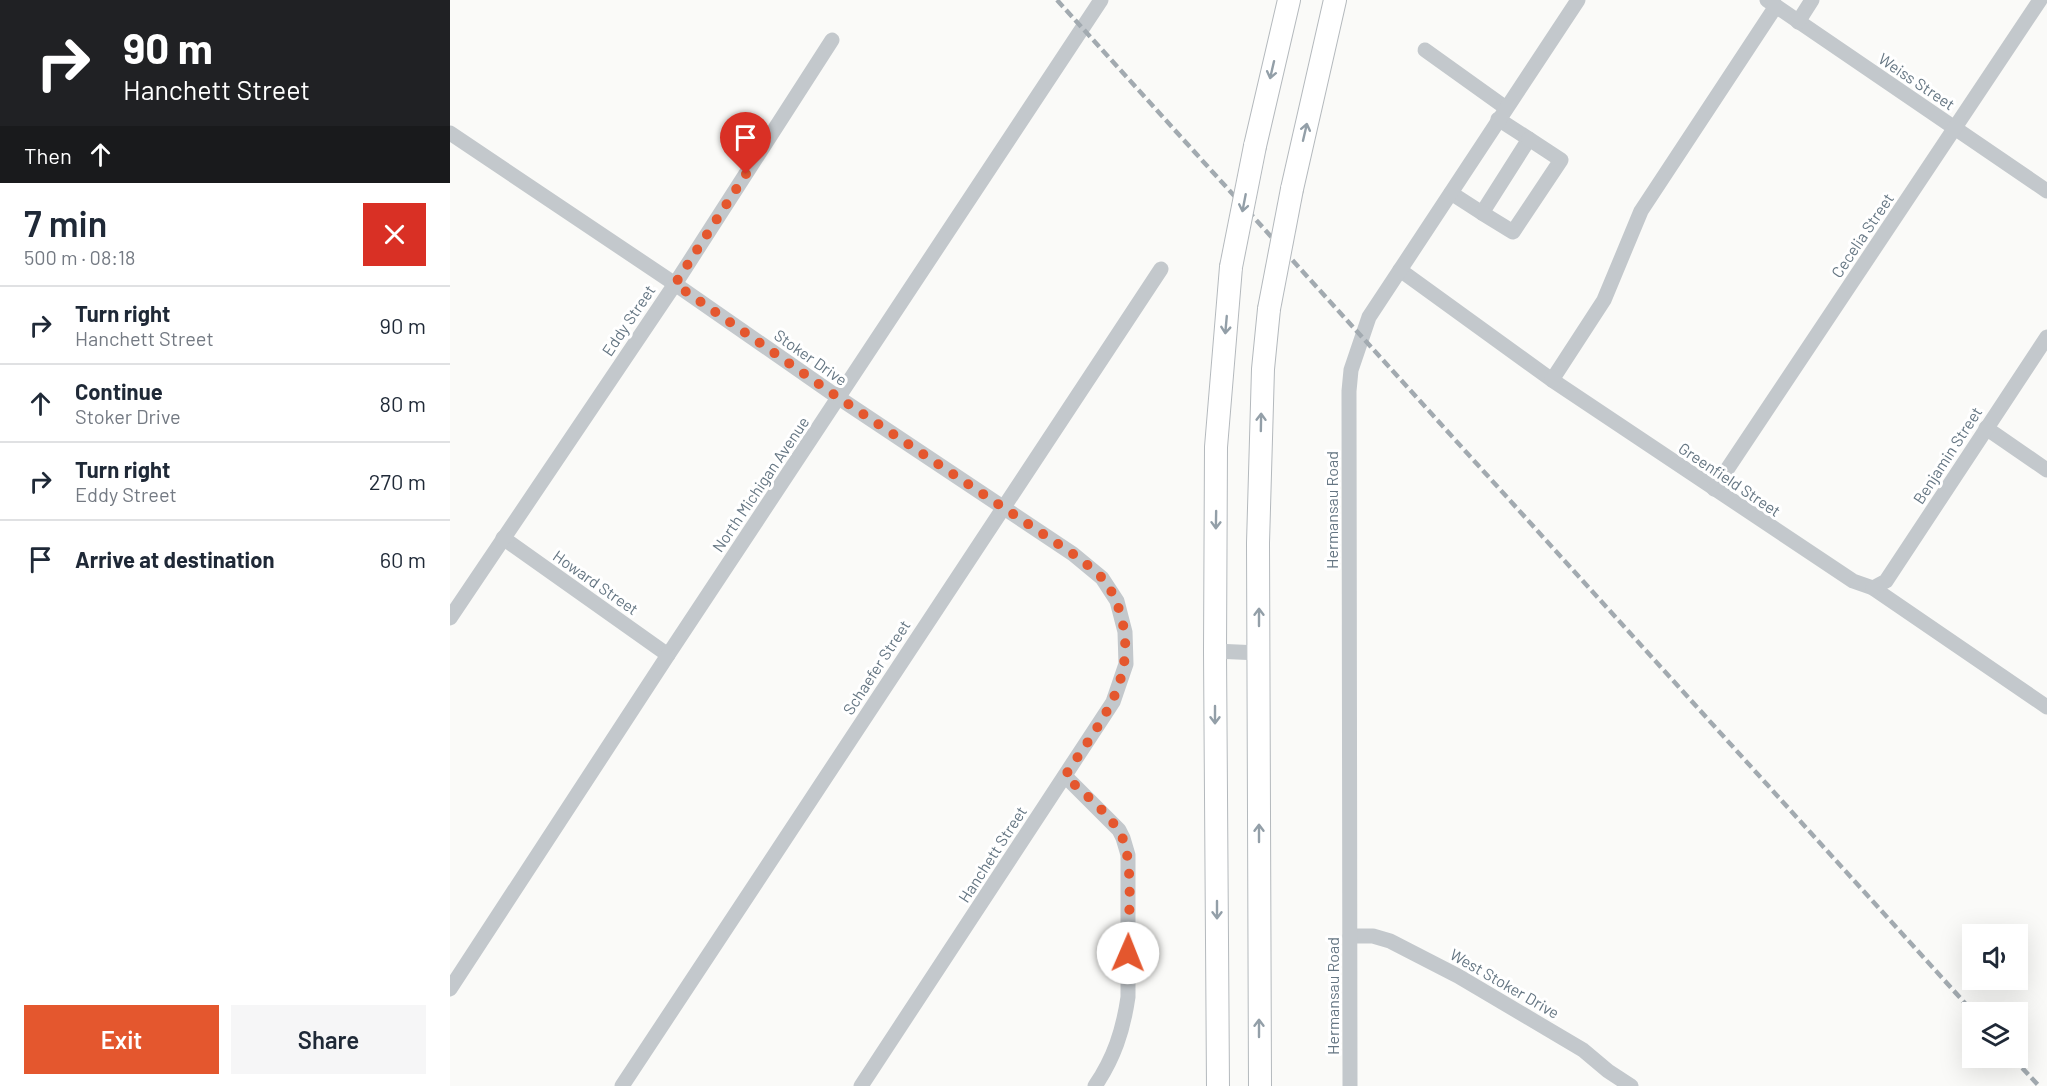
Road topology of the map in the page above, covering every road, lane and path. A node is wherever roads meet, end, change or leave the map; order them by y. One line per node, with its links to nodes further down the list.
1 (1101, 0): 23 (street, North Michigan Avenue)
2 (1578, 0): 11 (street, Hermansau Road)
3 (1812, 0): 8 (street)
4 (2040, 0): 12 (street, Cecelia Street)
5 (1335, 2): 33 (highway, one-way to 5, bridge)
6 (1772, 3): 8 (street, Weiss Street); 22 (street)
7 (1287, 6): 32 (highway, one-way to 32, bridge)
8 (1798, 22): 12 (street, Weiss Street)
9 (832, 40): 20 (street, Eddy Street)
10 (1425, 50): 11 (street)
11 (1502, 113): 14 (street); 16 (street, Hermansau Road)
12 (1954, 129): 15 (street, Weiss Street); 26 (street, Cecelia Street)
13 (450, 133): 20 (street, Stoker Drive)
14 (1529, 139): 17 (street); 17 (street)
15 (2047, 191)
16 (1451, 193): 17 (street); 19 (street, Hermansau Road)
17 (1482, 213)
18 (1161, 269): 27 (street, Schaefer Street)
19 (1400, 270): 22 (street, Greenfield Street); 37 (street, Hermansau Road)
20 (675, 284): 23 (street, Stoker Drive); 28 (street, Eddy Street)
21 (2047, 337): 24 (street, Benjamin Street)
22 (1552, 380): 26 (street, Greenfield Street)
23 (839, 398): 27 (street, Stoker Drive); 34 (street, North Michigan Avenue)
24 (1986, 428): 25 (street); 29 (street, Benjamin Street)
25 (2047, 470)
26 (1713, 489): 29 (street, Greenfield Street)
27 (1004, 506): 31 (street, Stoker Drive); 39 (street, Schaefer Street)
28 (503, 538): 30 (street, Eddy Street); 34 (street, Howard Street)
29 (1873, 588): 35 (street, Greenfield Street)
30 (450, 618)
31 (1125, 632): 36 (street, Hanchett Street)
32 (1215, 651): 33 (street); 42 (highway, one-way to 42)
33 (1259, 653): 43 (highway, one-way to 33)
34 (668, 655): 38 (street, North Michigan Avenue)
35 (2047, 707)
36 (1065, 776): 40 (street, Hanchett Street); 41 (street)
37 (1350, 936): 44 (street, Hermansau Road); 45 (street, West Stoker Drive)
38 (450, 989)
39 (622, 1086)
40 (861, 1086)
41 (1095, 1086)
42 (1218, 1086)
43 (1260, 1086)
44 (1350, 1086)
45 (1631, 1086)

